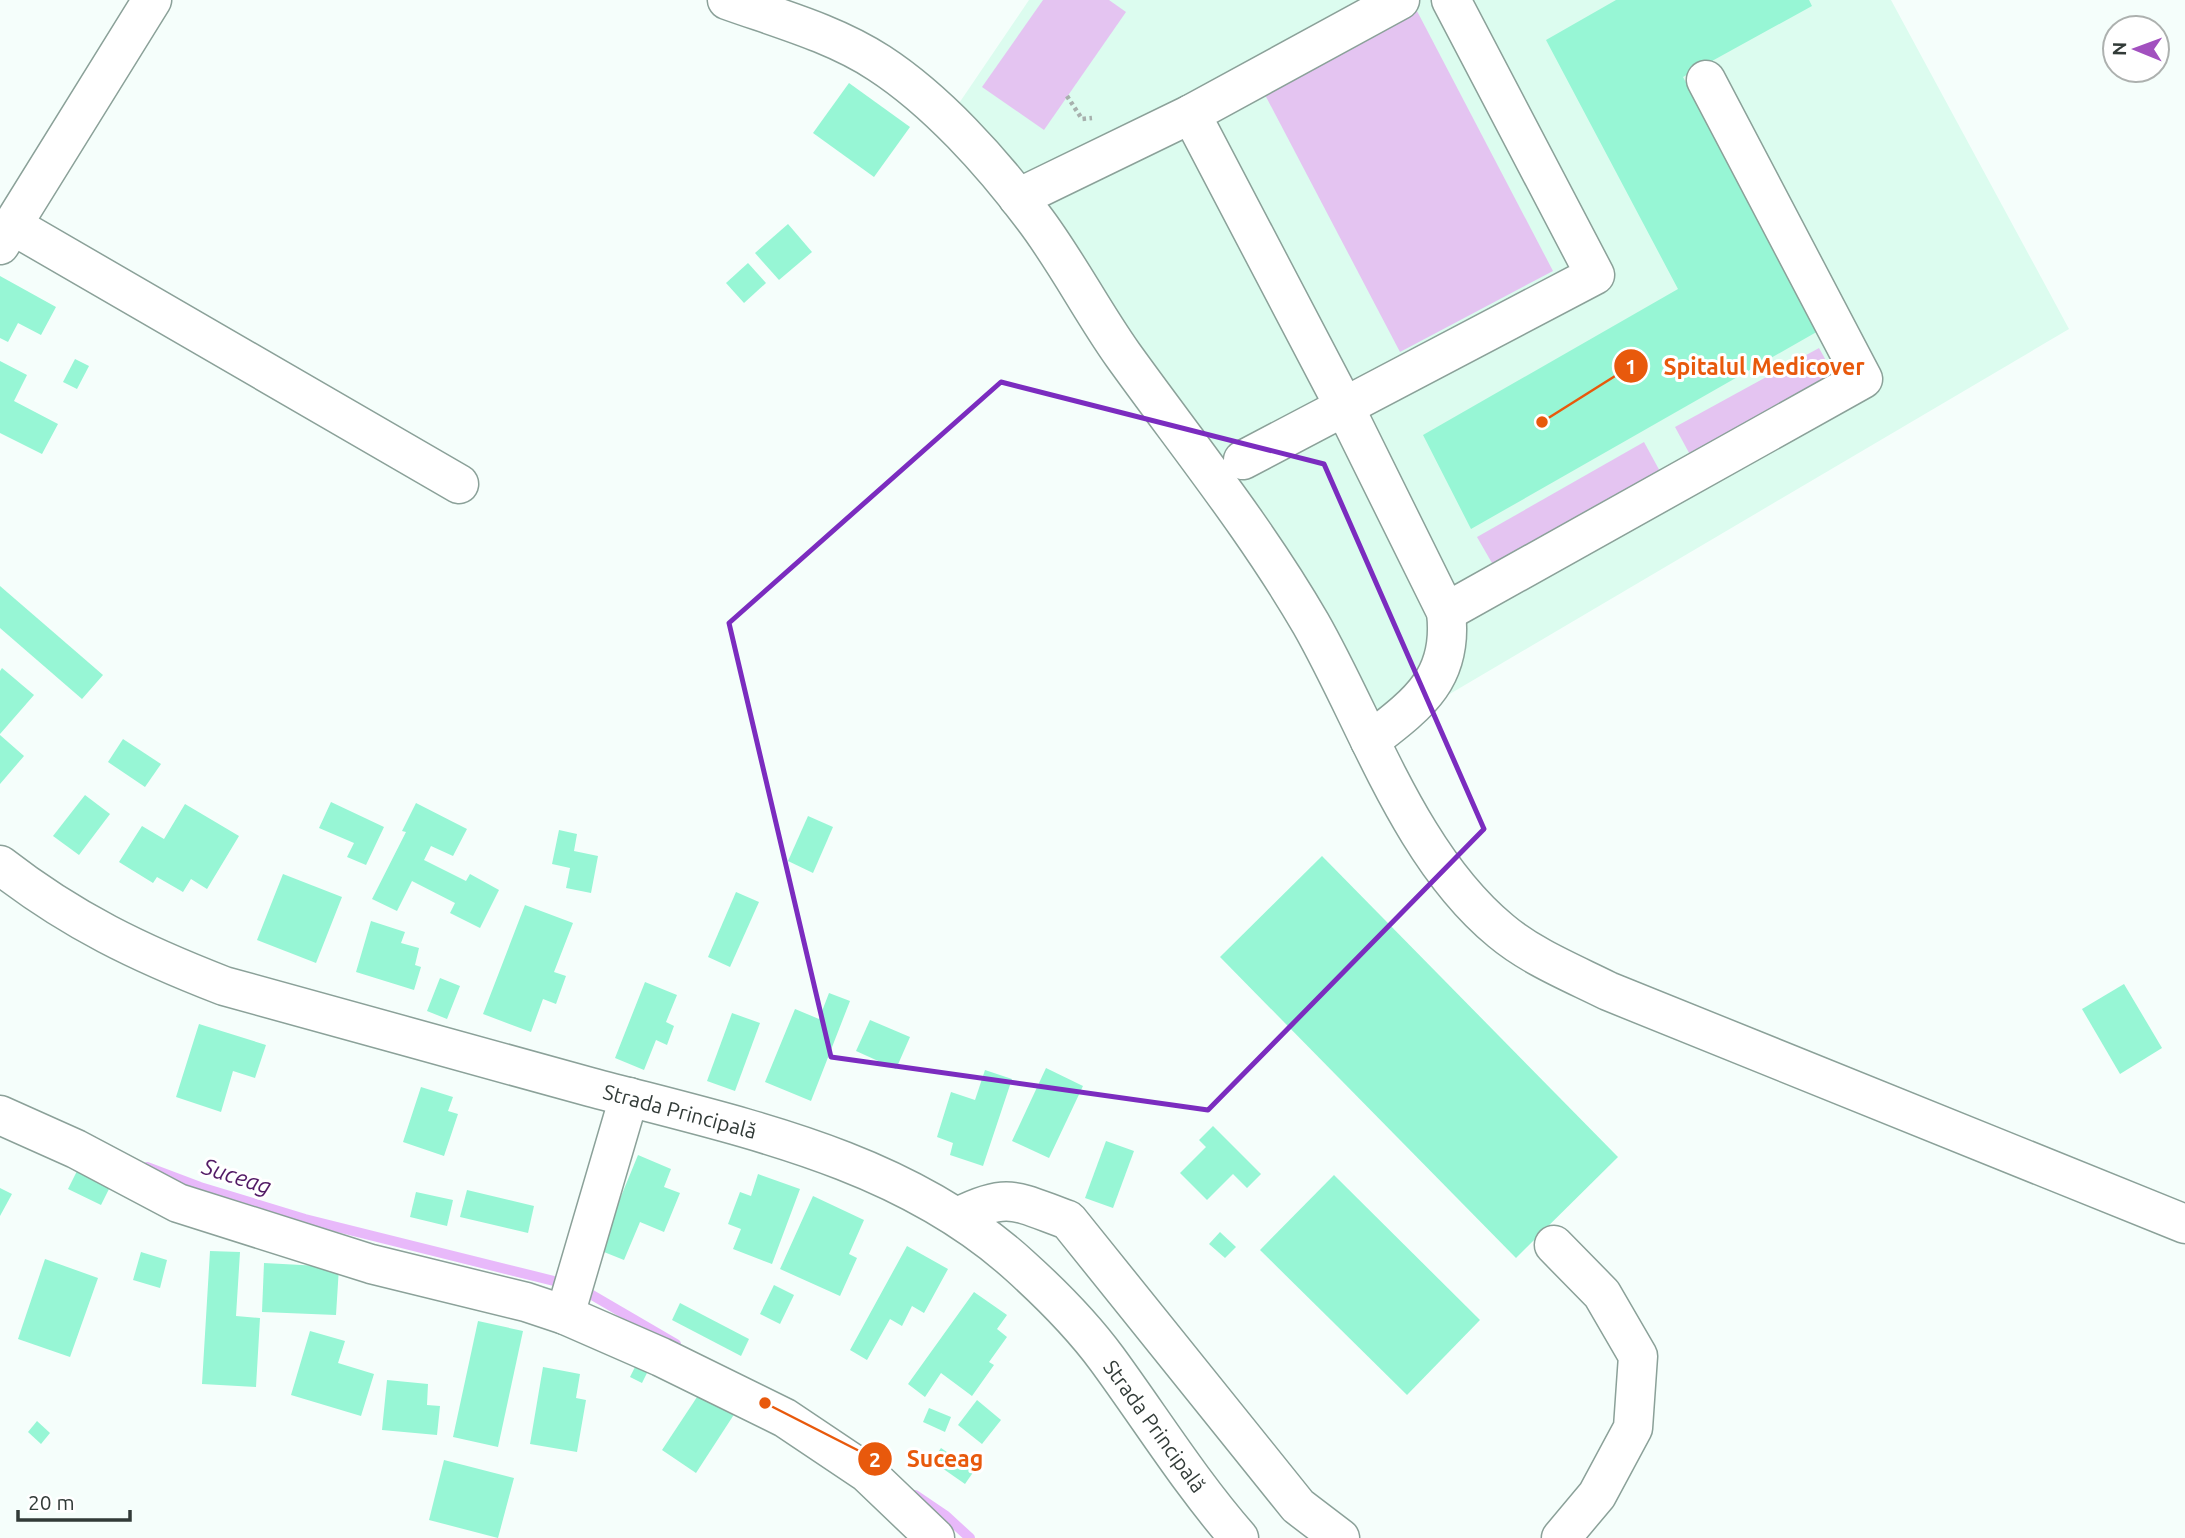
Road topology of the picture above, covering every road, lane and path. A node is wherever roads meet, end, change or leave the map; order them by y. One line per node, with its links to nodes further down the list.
1 (152, 0): 8 (street)
2 (727, 0): 7 (street)
3 (1400, 0): 6 (street)
4 (1451, 0): 9 (street)
5 (1706, 80): 12 (street)
6 (1191, 114): 7 (street); 9 (street)
7 (1018, 198): 13 (street)
8 (6, 235): 11 (street)
9 (1344, 406): 10 (street); 12 (street)
10 (1243, 460)
11 (459, 484)
12 (1446, 612): 13 (street)
13 (1370, 741): 18 (street)
14 (0, 865): 15 (street, Strada Principală)
15 (629, 1097): 17 (street, Strada Principală); 20 (street)
16 (0, 1115): 20 (street)
17 (958, 1217): 22 (street, Strada Principală); 23 (street)
18 (2185, 1224)
19 (1554, 1245): 24 (street)
20 (571, 1297): 21 (street)
21 (935, 1538)
22 (1240, 1538)
23 (1340, 1538)
24 (1561, 1538)

